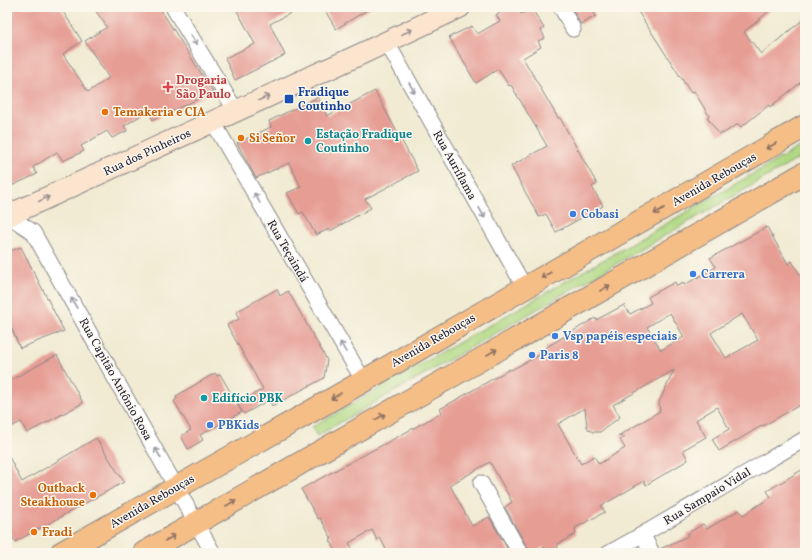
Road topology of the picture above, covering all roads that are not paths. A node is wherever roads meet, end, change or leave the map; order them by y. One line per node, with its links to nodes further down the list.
1 (174, 7): 6 (street, one-way to 6)
2 (460, 7): 5 (main road, Rua dos Pinheiros, one-way to 2)
3 (561, 7): 4 (street)
4 (573, 29)
5 (386, 41): 6 (main road, Rua dos Pinheiros, one-way to 5); 11 (street, Rua Auriflama, one-way to 11)
6 (236, 111): 7 (main road, Rua dos Pinheiros)
7 (213, 122): 10 (main road, Rua dos Pinheiros, one-way to 7); 12 (street, Rua Teçaindá, one-way to 7)
8 (805, 126): 11 (main road, Avenida Rebouças, one-way to 11)
9 (805, 173): 16 (main road, one-way to 9)
10 (7, 216): 15 (street, Rua Capitão Antônio Rosa, one-way to 10)
11 (525, 288): 12 (main road, Avenida Rebouças)
12 (363, 380): 15 (main road, Avenida Rebouças, one-way to 15)
13 (805, 439): 17 (street, Rua Sampaio Vidal)
14 (480, 483): 21 (street)
15 (177, 488): 16 (street, Rua Capitão Antônio Rosa); 18 (main road, Avenida Rebouças)
16 (197, 523): 19 (main road, one-way to 16); 20 (street, Rua Capitão Antônio Rosa)
17 (643, 535): 22 (street, Rua Sampaio Vidal); 23 (street)
18 (61, 553)
19 (144, 553)
20 (213, 553)
21 (520, 553)
22 (609, 553)
23 (652, 553)

